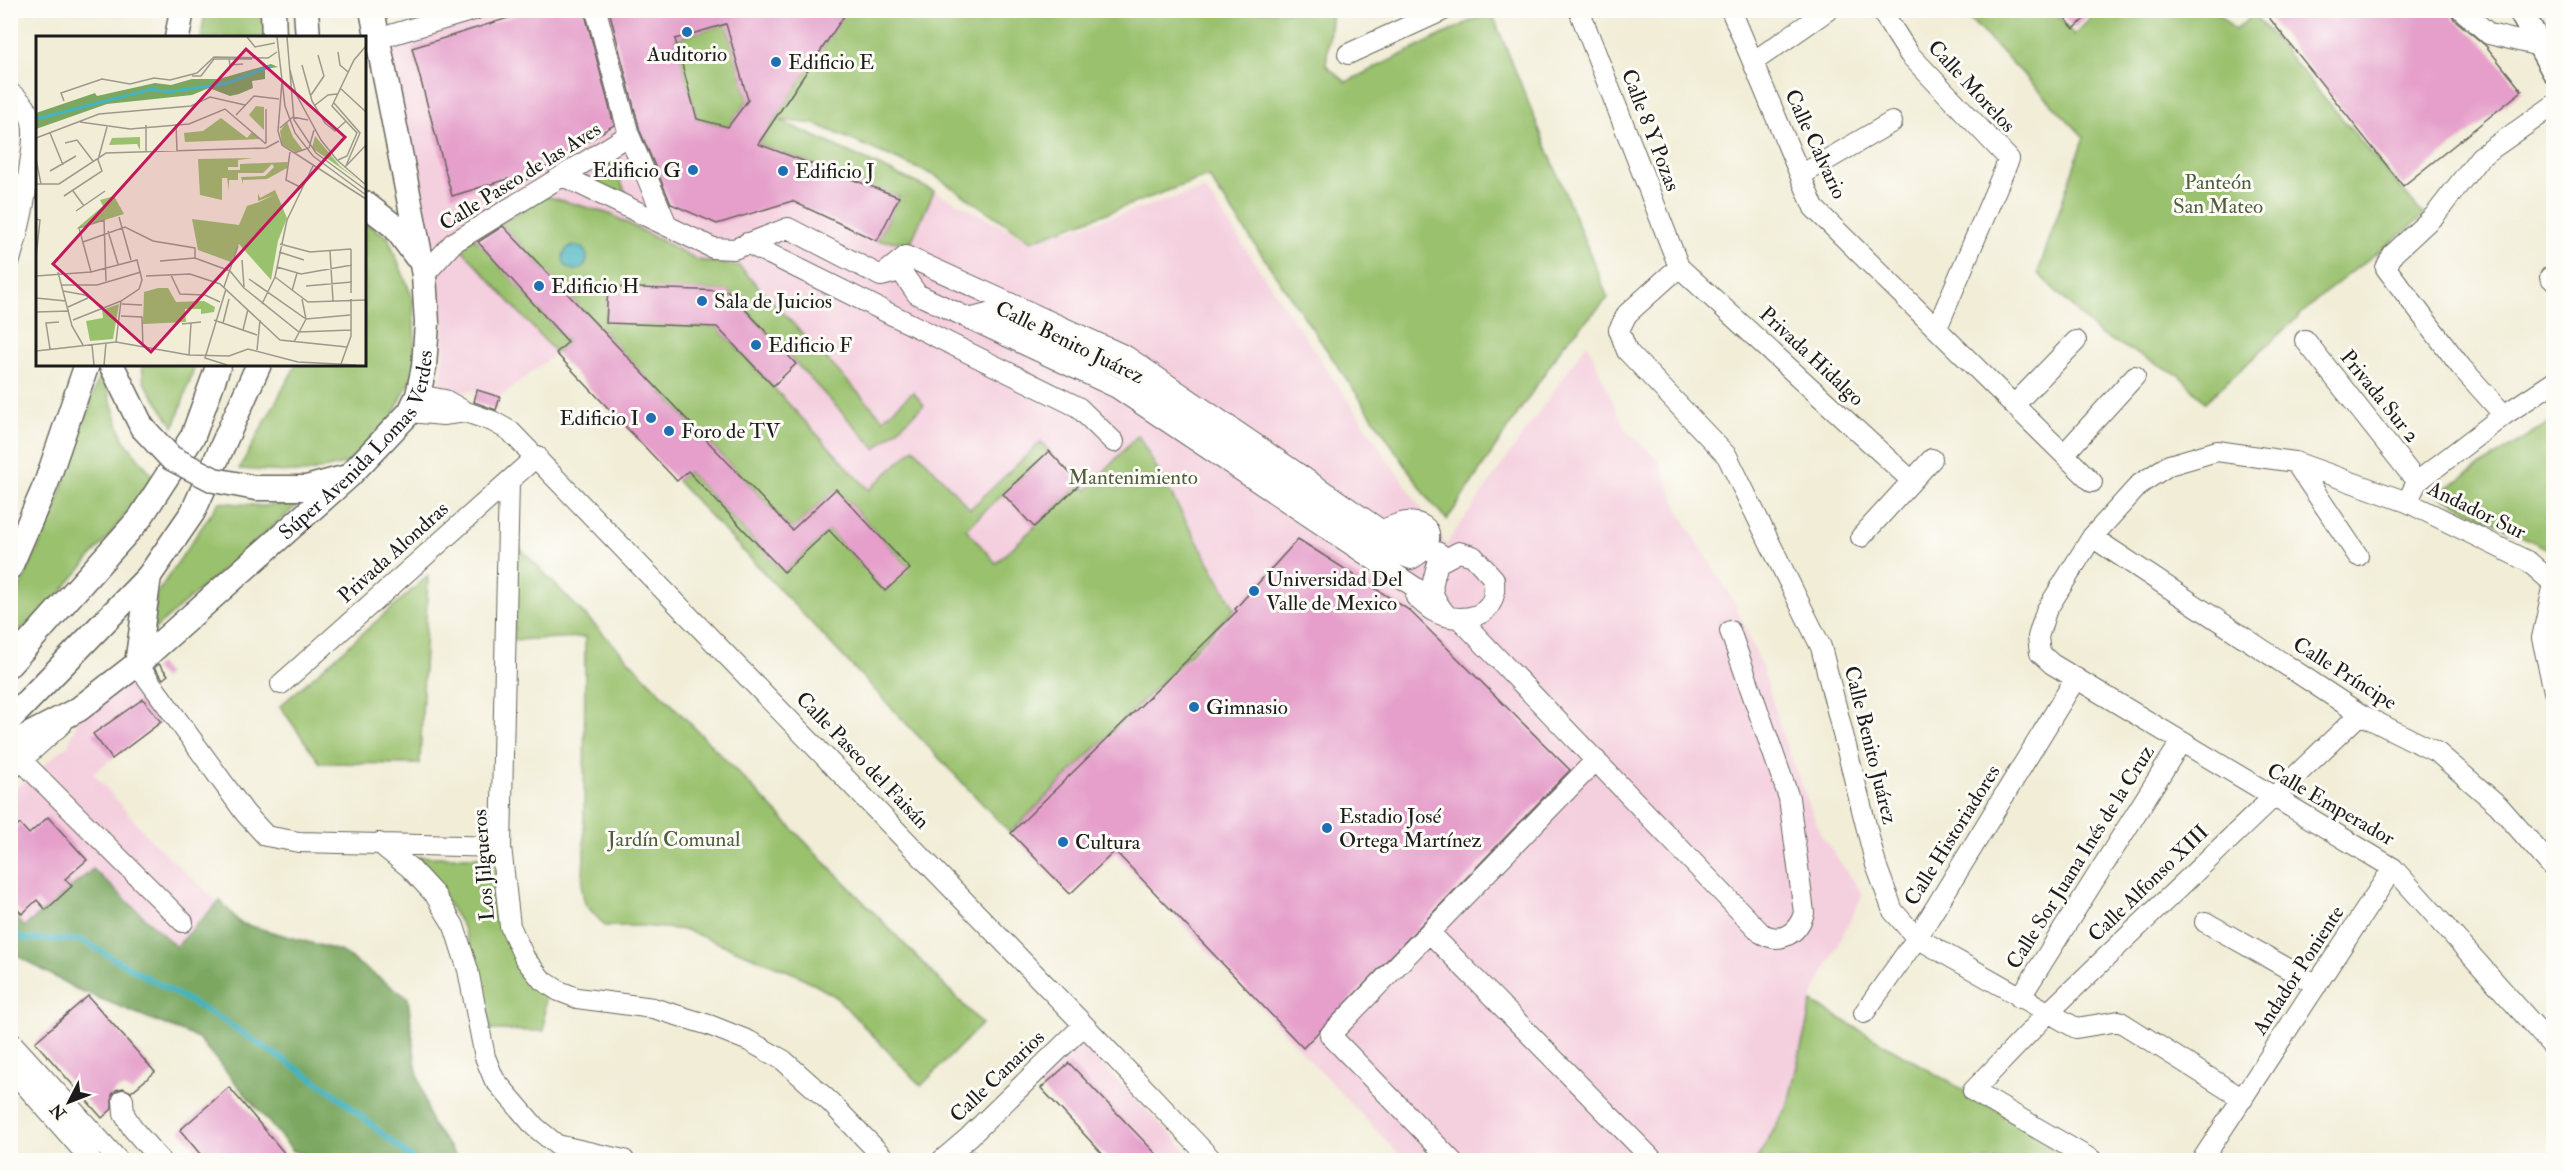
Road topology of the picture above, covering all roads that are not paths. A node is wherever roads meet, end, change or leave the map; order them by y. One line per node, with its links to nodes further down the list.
1 (182, 10): 14 (main road)
2 (273, 10): 15 (main road)
3 (306, 10): 16 (main road)
4 (372, 10): 17 (main road, Súper Avenida Lomas Verdes)
5 (474, 10): 17 (street)
6 (596, 10): 25 (street, Calle Paseo de las Aves)
7 (1444, 10): 19 (street)
8 (1579, 10): 34 (street, Calle 8 Y Pozas)
9 (1731, 10): 20 (street, Calle Calvario)
10 (1828, 10): 20 (street)
11 (1881, 10): 39 (street, Calle Morelos)
12 (2462, 10): 18 (street)
13 (2520, 10): 18 (main road)
14 (177, 36)
15 (274, 36)
16 (308, 36)
17 (377, 39): 35 (main road, Súper Avenida Lomas Verdes)
18 (2540, 46): 21 (main road)
19 (1348, 54)
20 (1753, 62): 26 (street, Calle Calvario)
21 (2553, 70)
22 (10, 93): 32 (street)
23 (2553, 105): 50 (street)
24 (1892, 123): 26 (street)
25 (621, 140): 27 (street, Calle Paseo de las Aves); 28 (street); 30 (street)
26 (1801, 175): 39 (street, Calle Calvario)
27 (565, 177): 28 (street, Calle Benito Juárez); 35 (street, Calle Paseo de las Aves)
28 (587, 188): 30 (street, Calle Benito Juárez)
29 (366, 204): 35 (main road)
30 (667, 225): 31 (street, Calle Benito Juárez)
31 (747, 243): 36 (street, Calle Benito Juárez); 51 (street)
32 (10, 260)
33 (928, 267): 36 (street); 37 (street); 65 (street)
34 (1679, 267): 58 (street, Privada Hidalgo); 93 (street, Calle Benito Juárez)
35 (422, 269): 48 (main road, Súper Avenida Lomas Verdes)
36 (881, 276): 37 (street, Calle Benito Juárez)
37 (917, 294): 38 (street, Calle Benito Juárez)
38 (969, 319): 62 (street, Calle Benito Juárez); 65 (street)
39 (1937, 328): 49 (street, Calle Calvario)
40 (2305, 340): 60 (street, Privada Sur 2)
41 (2076, 341): 49 (street)
42 (86, 366): 68 (main road)
43 (112, 366): 56 (main road, bridge)
44 (218, 366): 75 (main road)
45 (258, 366): 69 (main road)
46 (2135, 376): 52 (street)
47 (2553, 382): 50 (street)
48 (414, 403): 53 (street, Calle Paseo del Faisán); 56 (main road, Súper Avenida Lomas Verdes)
49 (2015, 404): 52 (street, Calle Calvario)
50 (2504, 415): 60 (street)
51 (1114, 442)
52 (2065, 453): 59 (street, Calle Calvario)
53 (537, 456): 57 (street, Privada Alondras); 98 (street, Calle Paseo del Faisán)
54 (1932, 459): 58 (street)
55 (2295, 462): 61 (street, Andador Sur); 64 (street, Andador Sur); 66 (street)
56 (349, 476): 76 (main road, Súper Avenida Lomas Verdes)
57 (509, 481): 78 (street, Privada Alondras); 87 (street, Los Jilgueros)
58 (1912, 481): 63 (street)
59 (2092, 482)
60 (2417, 482): 61 (street)
61 (2407, 502): 70 (street, Andador Sur)
62 (1292, 507): 71 (street, Calle Benito Juárez); 72 (street)
63 (1861, 537)
64 (2092, 537): 74 (street, Andador Sur); 80 (street, Calle Príncipe)
65 (1427, 548): 67 (street)
66 (2358, 556)
67 (1447, 557): 71 (street); 72 (street)
68 (10, 567)
69 (149, 576): 76 (main road); 81 (main road)
70 (2553, 584): 79 (street)
71 (1432, 594): 72 (street)
72 (1453, 617): 84 (street)
73 (1730, 631): 84 (street)
74 (2040, 653): 77 (street, Calle Emperador)
75 (10, 664)
76 (137, 664): 83 (main road, Súper Avenida Lomas Verdes); 86 (street)
77 (2076, 678): 82 (street, Calle Emperador); 93 (street, Calle Historiadores)
78 (281, 684)
79 (2553, 691)
80 (2360, 714): 85 (street, Calle Alfonso XIII); 89 (street, Calle Príncipe)
81 (10, 719)
82 (2181, 742): 85 (street, Calle Emperador); 95 (street, Calle Sor Juana Inés de la Cruz)
83 (14, 759): 90 (street)
84 (1596, 760): 92 (street)
85 (2272, 797): 88 (street, Calle Emperador); 97 (street, Calle Alfonso XIII)
86 (379, 843): 87 (street); 108 (street)
87 (501, 847): 109 (street, Los Jilgueros)
88 (2393, 868): 94 (street, Andador Poniente); 100 (street, Calle Emperador)
89 (2553, 869)
90 (183, 922)
91 (2205, 922): 94 (street)
92 (1430, 933): 112 (street); 113 (street)
93 (1917, 938): 95 (street, Calle Benito Juárez); 96 (street, Calle Historiadores)
94 (2317, 985): 102 (street, Andador Poniente)
95 (2020, 998): 97 (street, Calle Benito Juárez)
96 (1864, 1013)
97 (2048, 1013): 102 (street, Calle Benito Juárez); 114 (street, Calle Alfonso XIII)
98 (1084, 1025): 110 (street, Calle Canarios); 111 (street, Calle Paseo del Faisán)
99 (10, 1041): 104 (street)
100 (2553, 1048)
101 (10, 1068): 104 (street)
102 (2243, 1099): 115 (street, Andador Poniente)
103 (123, 1100): 107 (street)
104 (59, 1110): 105 (street); 106 (street)
105 (91, 1161)
106 (118, 1161)
107 (160, 1161)
108 (624, 1161)
109 (886, 1161)
110 (942, 1161)
111 (1212, 1161)
112 (1451, 1161)
113 (1653, 1161)
114 (2092, 1161)
115 (2202, 1161)

